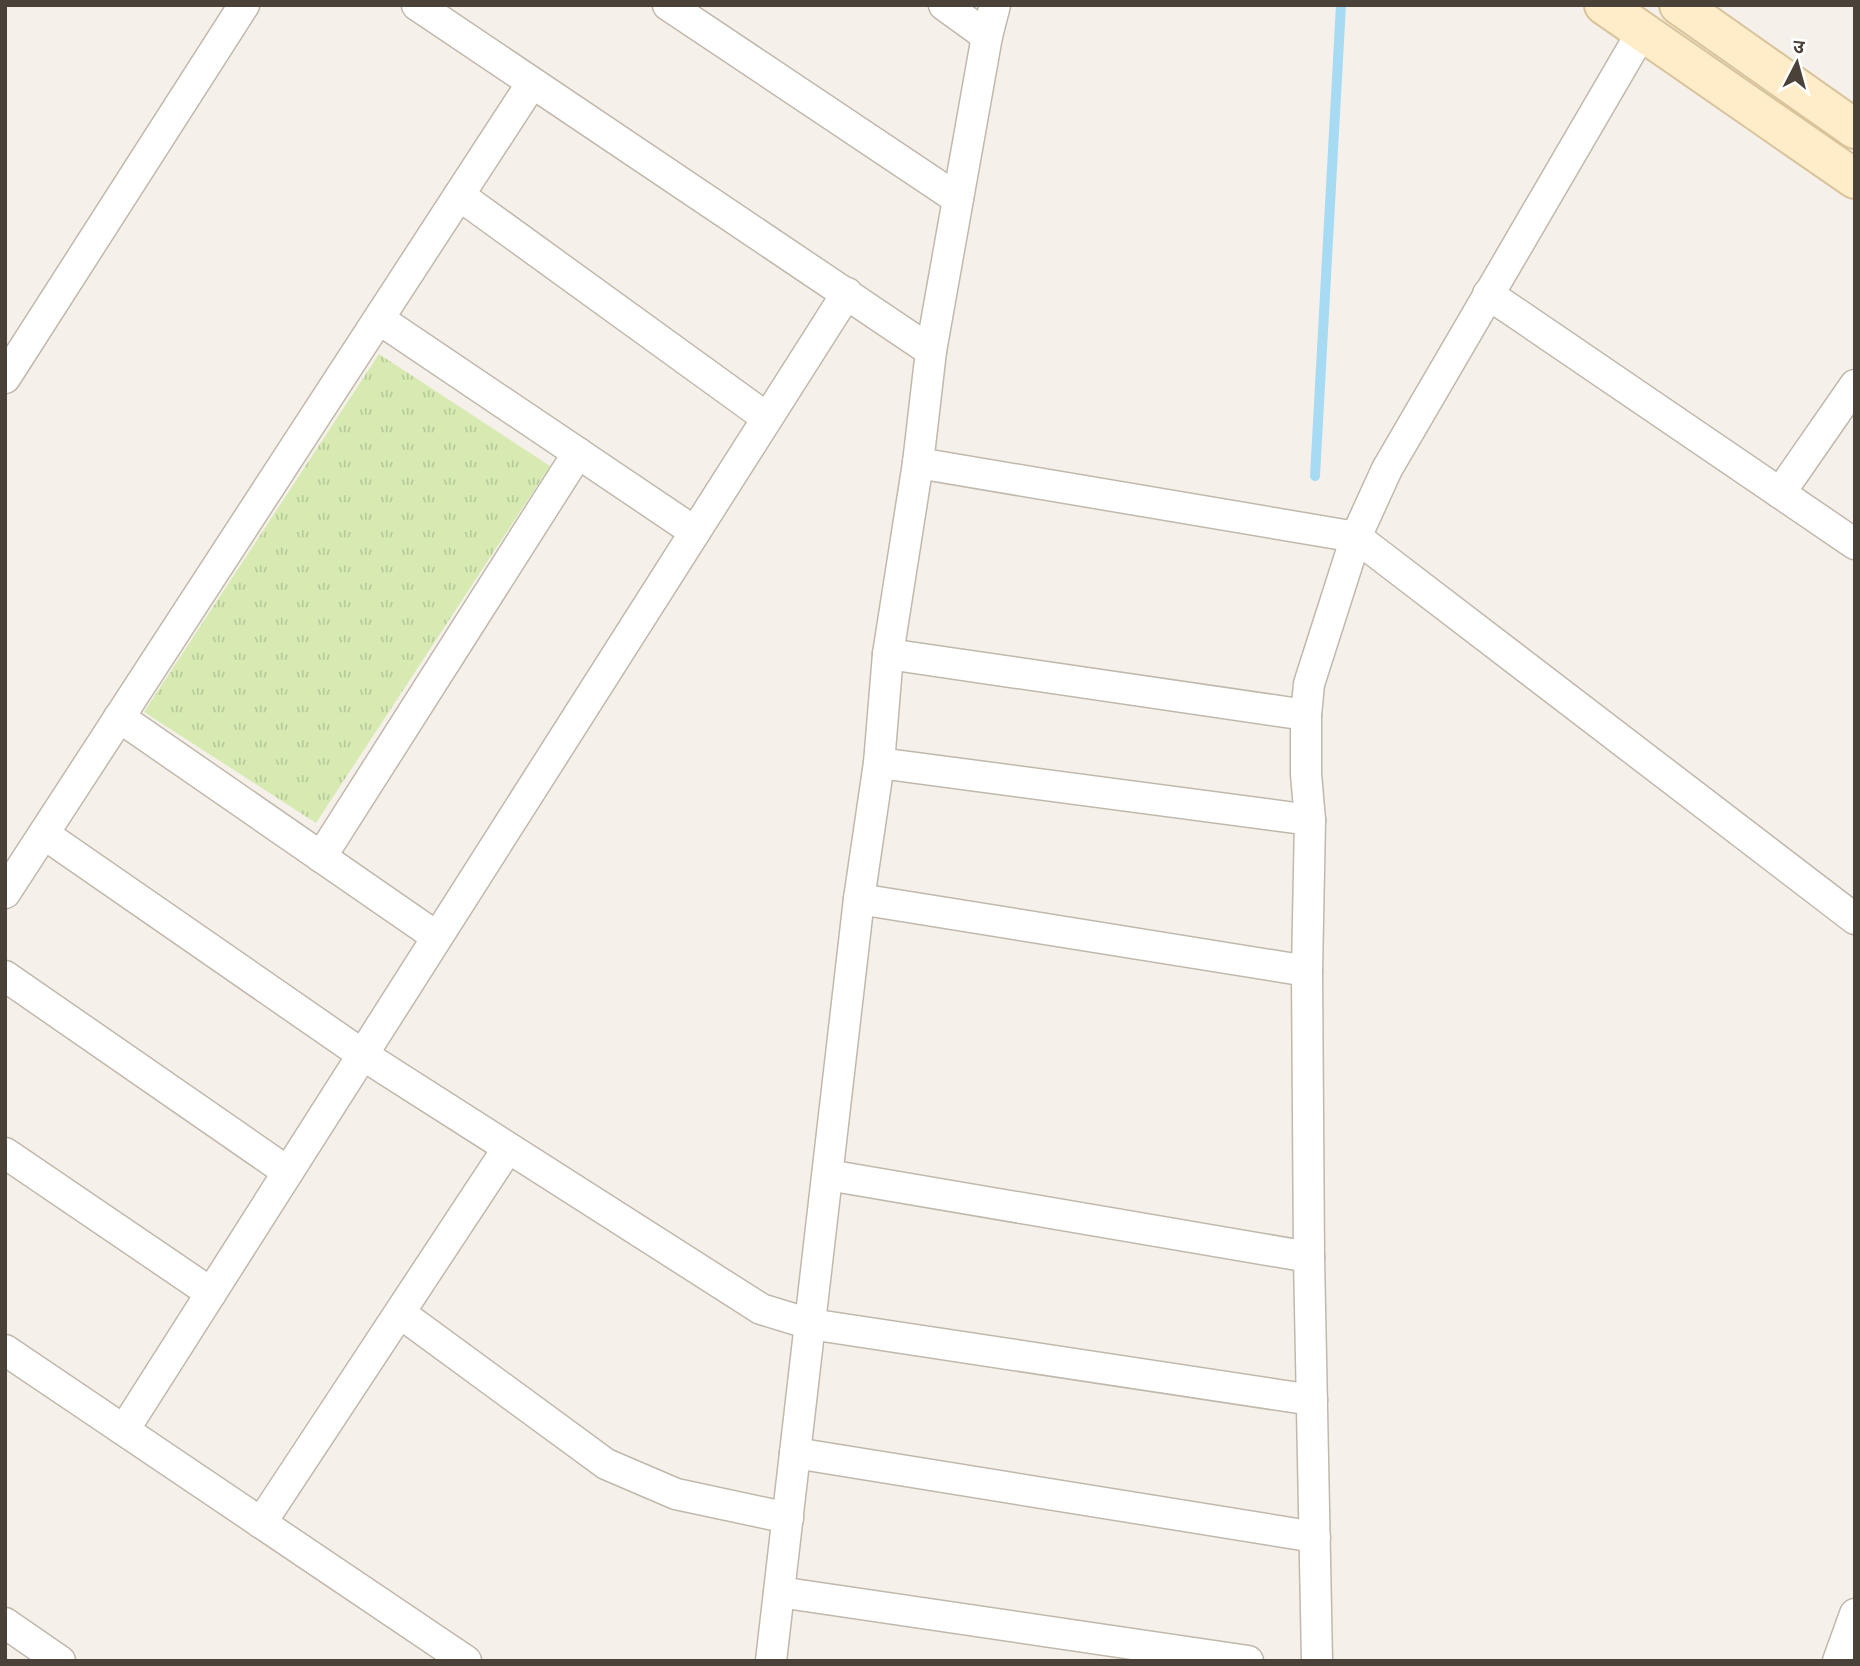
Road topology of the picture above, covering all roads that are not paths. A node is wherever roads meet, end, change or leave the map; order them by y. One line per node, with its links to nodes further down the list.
1 (244, 5): 19 (street)
2 (417, 5): 10 (street)
3 (668, 5): 14 (street)
4 (944, 5): 9 (street)
5 (995, 5): 9 (street)
6 (1604, 5): 8 (street)
7 (1679, 5): 11 (street)
8 (1642, 32): 12 (street); 16 (street)
9 (987, 36): 14 (street)
10 (533, 83): 13 (street); 15 (street)
11 (1855, 129)
12 (1855, 179)
13 (459, 195): 17 (street); 21 (street)
14 (958, 200): 18 (street)
15 (847, 293): 18 (street); 21 (street)
16 (1489, 294): 24 (street); 26 (street)
17 (379, 319): 22 (street); 30 (street)
18 (932, 351): 23 (street)
19 (5, 378)
20 (1855, 385): 24 (street)
21 (768, 418): 25 (street)
22 (578, 453): 25 (street); 34 (street)
23 (918, 463): 26 (street); 28 (street)
24 (1780, 493): 27 (street)
25 (695, 532): 38 (street)
26 (1356, 537): 29 (street); 37 (street)
27 (1855, 544)
28 (888, 654): 29 (street); 31 (street)
29 (1306, 715): 32 (street)
30 (120, 717): 33 (street); 34 (street)
31 (879, 763): 32 (street); 36 (street)
32 (1310, 820): 39 (street)
33 (44, 834): 35 (street); 41 (street)
34 (321, 857): 38 (street)
35 (5, 893)
36 (859, 899): 39 (street); 45 (street)
37 (1855, 919)
38 (438, 937): 41 (street)
39 (1307, 971): 46 (street)
40 (5, 976): 44 (street)
41 (363, 1055): 42 (street); 44 (street)
42 (508, 1148): 48 (street); 49 (street)
43 (5, 1153): 47 (street)
44 (288, 1172): 47 (street)
45 (828, 1175): 46 (street); 49 (street)
46 (1309, 1257): 51 (street)
47 (211, 1293): 52 (street)
48 (400, 1313): 54 (street); 55 (street)
49 (810, 1324): 51 (street); 53 (street)
50 (5, 1350): 52 (street)
51 (1312, 1400): 56 (street)
52 (124, 1430): 55 (street)
53 (795, 1453): 54 (street); 56 (street)
54 (788, 1518): 57 (street)
55 (261, 1523): 61 (street)
56 (1315, 1537): 64 (street)
57 (779, 1592): 62 (street); 63 (street)
58 (1855, 1614): 65 (street)
59 (5, 1623): 60 (street)
60 (60, 1661)
61 (466, 1661)
62 (771, 1661)
63 (1248, 1661)
64 (1317, 1661)
65 (1838, 1661)

